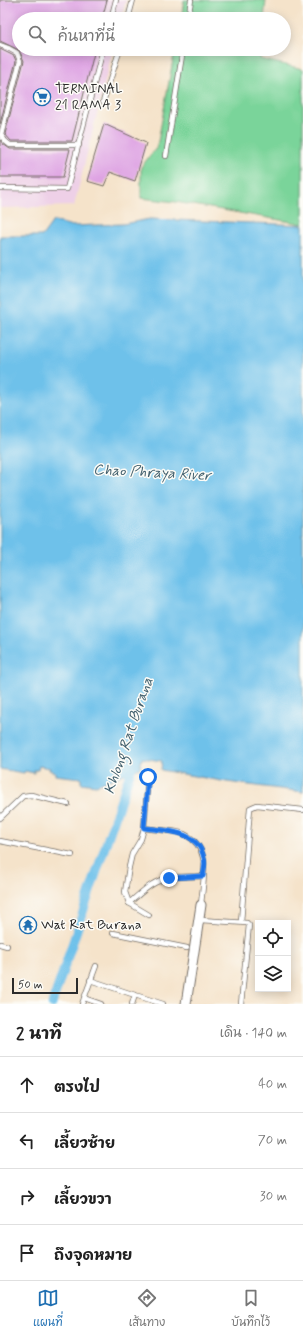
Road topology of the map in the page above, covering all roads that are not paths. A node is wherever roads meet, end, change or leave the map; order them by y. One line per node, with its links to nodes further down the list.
1 (116, 0): 4 (lane)
2 (133, 0): 5 (lane)
3 (191, 0): 6 (lane)
4 (113, 12)
5 (130, 12)
6 (189, 12)
7 (0, 46): 8 (lane)
8 (12, 50)
9 (18, 56): 14 (lane)
10 (101, 56): 14 (lane)
11 (118, 56): 13 (lane)
12 (182, 56): 15 (lane)
13 (103, 102)
14 (79, 145): 16 (lane)
15 (166, 156)
16 (0, 188)
17 (148, 777): 21 (lane)
18 (68, 804): 20 (lane)
19 (303, 810): 29 (lane)
20 (0, 818)
21 (144, 828): 24 (lane); 25 (lane)
22 (0, 841): 23 (lane)
23 (72, 856)
24 (203, 876): 25 (lane); 26 (lane)
25 (130, 903): 27 (lane)
26 (201, 905): 28 (street)
27 (149, 915)
28 (200, 920): 29 (lane); 33 (street)
29 (240, 922): 43 (lane)
30 (113, 933): 33 (lane)
31 (0, 944): 32 (lane)
32 (7, 946)
33 (191, 949): 42 (street)
34 (96, 966): 35 (lane)
35 (90, 980): 36 (lane); 37 (lane)
36 (135, 995): 40 (lane); 41 (lane)
37 (84, 998): 38 (lane); 39 (lane)
38 (82, 1004)
39 (101, 1004)
40 (132, 1004)
41 (163, 1004)
42 (186, 1004)
43 (241, 1004)

